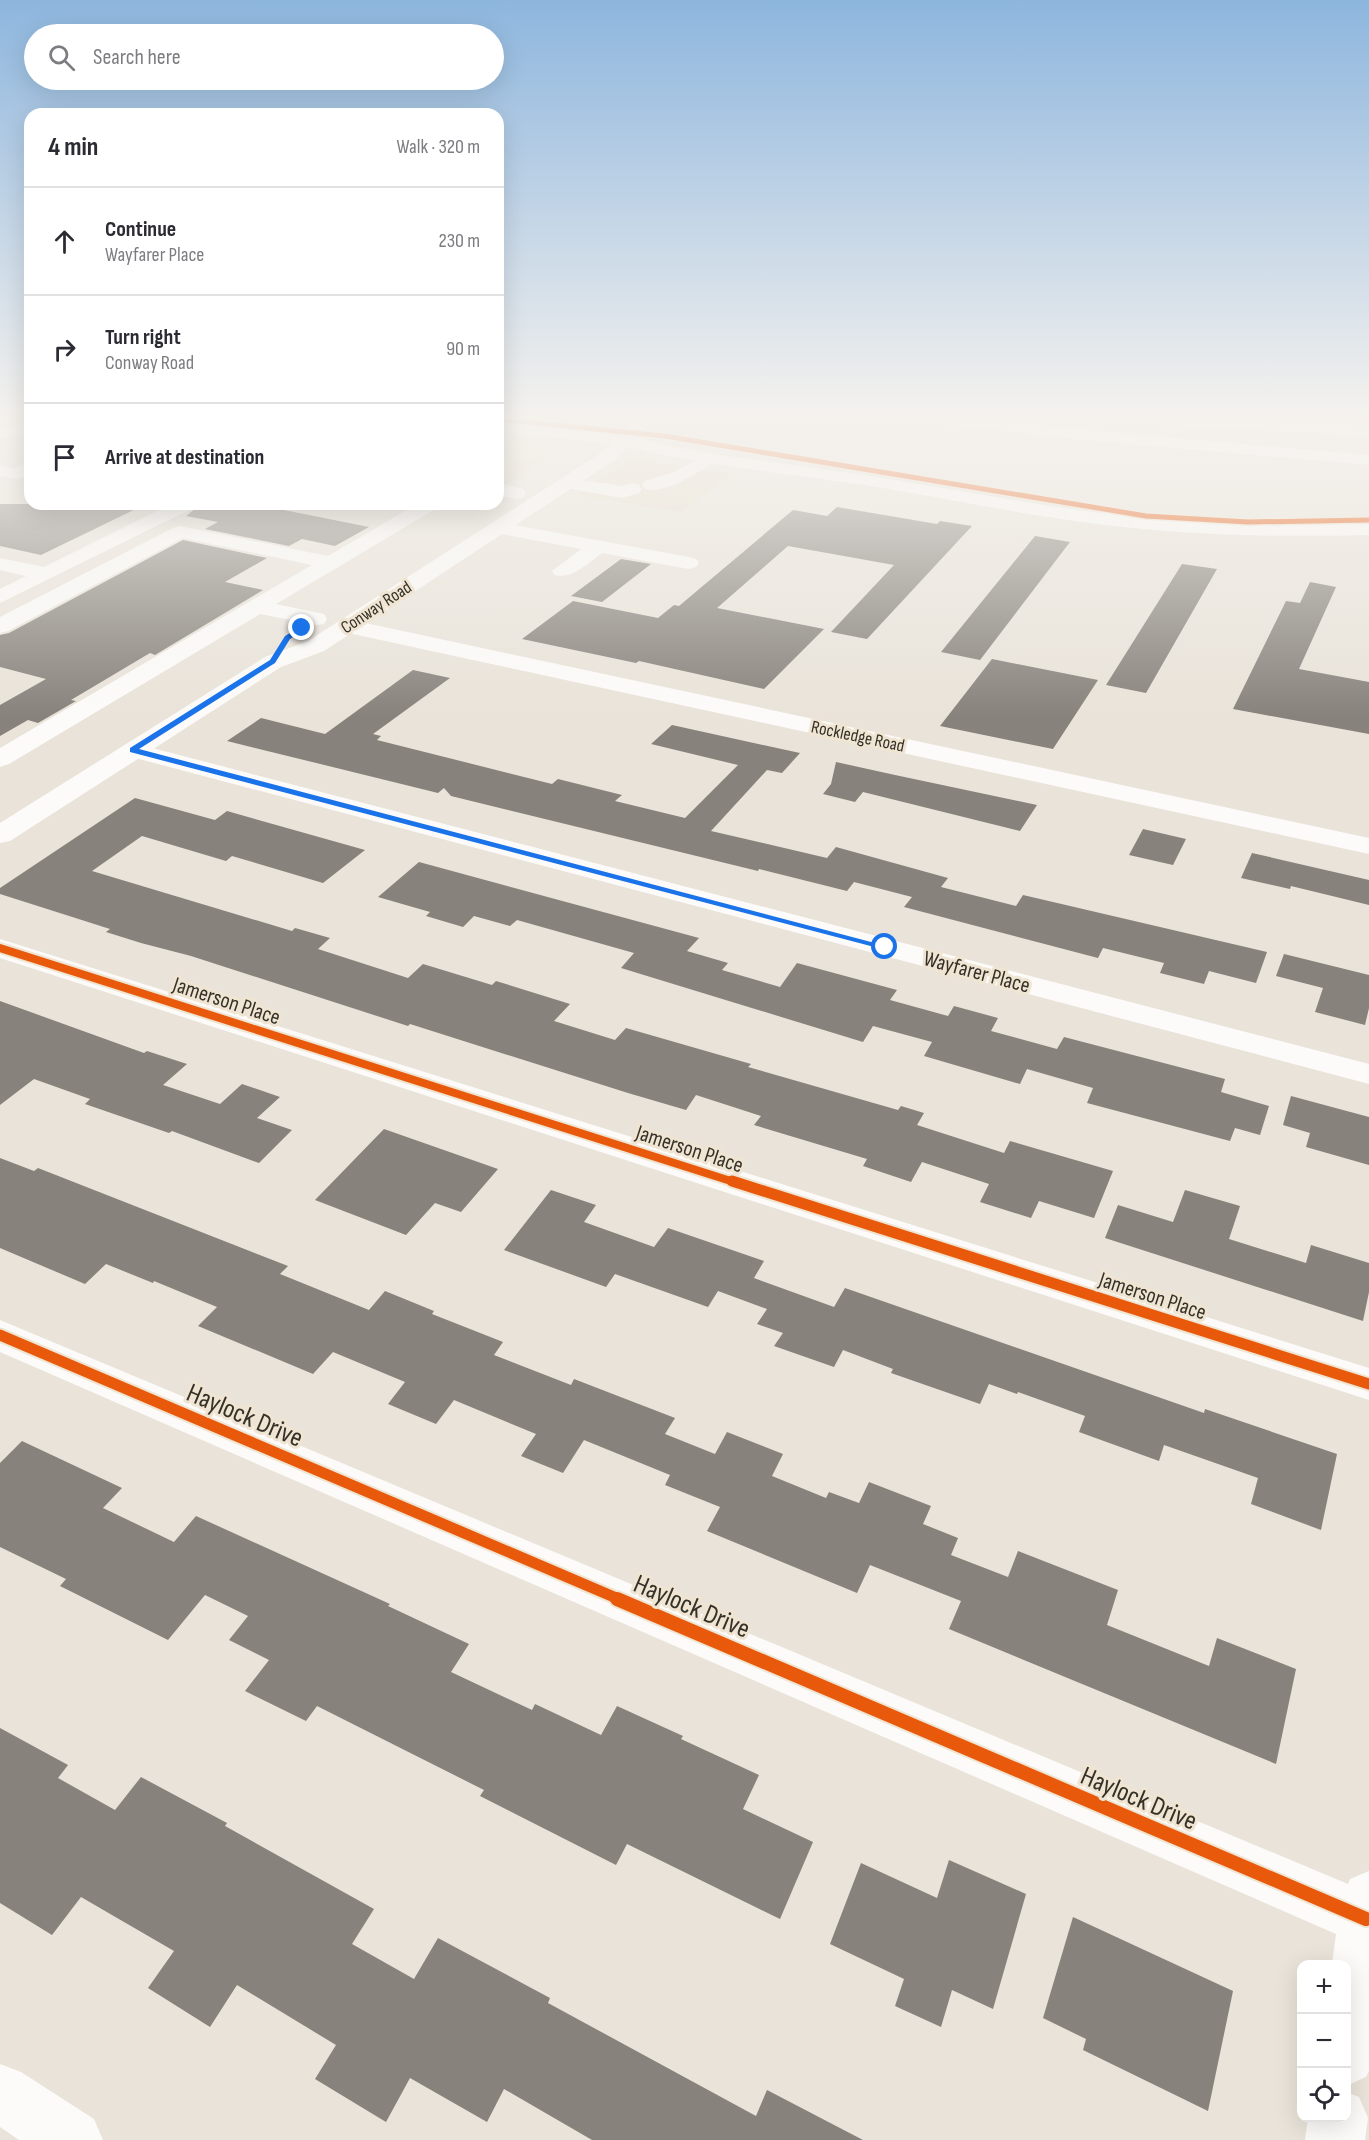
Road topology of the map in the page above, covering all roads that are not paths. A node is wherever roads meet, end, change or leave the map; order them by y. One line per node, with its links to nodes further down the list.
1 (160, 517): 12 (main road)
2 (408, 517): 8 (main road)
3 (515, 517): 5 (main road, Conway Road)
4 (1094, 517): 6 (main road)
5 (498, 528): 7 (main road); 15 (main road, Conway Road)
6 (1369, 529)
7 (598, 547): 9 (main road); 11 (main road)
8 (331, 563): 14 (main road); 17 (main road)
9 (689, 563)
10 (0, 564): 12 (main road)
11 (562, 571)
12 (47, 574): 13 (main road)
13 (0, 597)
14 (260, 607): 16 (main road); 20 (main road)
15 (341, 616): 16 (main road, Conway Road); 18 (main road, Conway Road); 22 (main road, Rockledge Road)
16 (316, 619): 18 (main road, Conway Road)
17 (0, 626)
18 (273, 662): 19 (main road, Conway Road)
19 (133, 750): 21 (main road, Conway Road); 24 (main road, Wayfarer Place)
20 (0, 759)
21 (0, 835)
22 (1369, 846)
23 (0, 948): 26 (main road, Jamerson Place)
24 (1369, 1074)
25 (0, 1335): 27 (main road, Haylock Drive)
26 (1369, 1384)
27 (1367, 1908): 28 (main road)
28 (1351, 2027)
29 (0, 2093): 31 (main road)
30 (1337, 2122): 32 (main road)
31 (73, 2140)
32 (1335, 2140)

